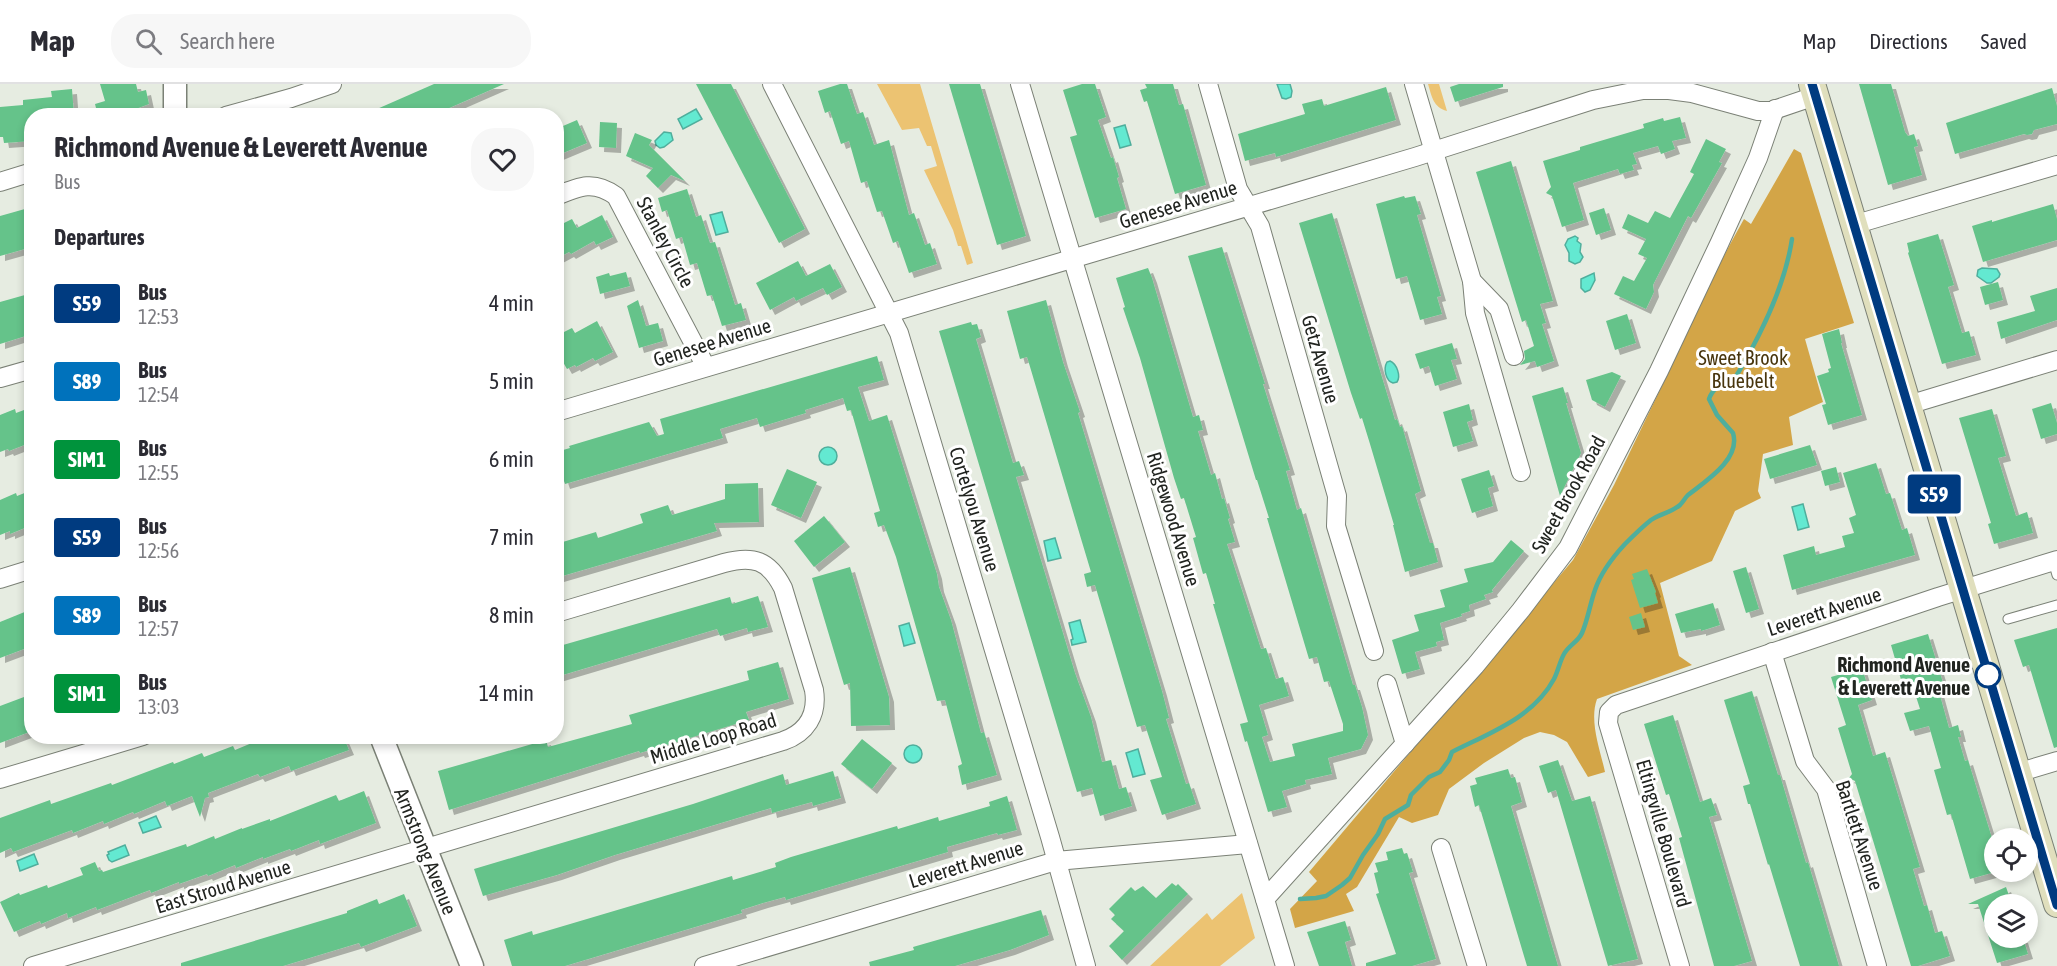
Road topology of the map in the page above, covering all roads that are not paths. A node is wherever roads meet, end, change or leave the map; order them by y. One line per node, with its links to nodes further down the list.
1 (175, 84): 8 (street)
2 (332, 84): 9 (street)
3 (772, 84): 20 (street, Cortelyou Avenue)
4 (1020, 84): 18 (street, Ridgewood Avenue)
5 (1208, 84): 16 (street, Getz Avenue)
6 (1414, 84): 11 (street)
7 (1813, 90): 10 (street, Genesee Avenue); 17 (main road)
8 (175, 108)
9 (255, 108)
10 (1775, 110): 11 (street, Genesee Avenue); 42 (street, Sweet Brook Road)
11 (1434, 151): 16 (street, Genesee Avenue); 19 (street)
12 (2057, 165): 17 (street)
13 (24, 174): 14 (street)
14 (0, 182)
15 (564, 193): 23 (street, Stanley Circle)
16 (1248, 207): 18 (street, Genesee Avenue); 36 (street, Getz Avenue)
17 (1853, 225): 26 (main road)
18 (1073, 258): 20 (street, Genesee Avenue); 46 (street, Ridgewood Avenue)
19 (1472, 281): 21 (street); 28 (street)
20 (888, 313): 23 (street, Genesee Avenue); 49 (street, Cortelyou Avenue)
21 (1514, 356)
22 (2057, 360): 26 (street)
23 (706, 367): 27 (street, Genesee Avenue)
24 (24, 371): 25 (street)
25 (0, 378)
26 (1908, 405): 32 (main road)
27 (564, 410)
28 (1521, 472)
29 (2056, 566): 32 (street, Leverett Avenue)
30 (24, 572): 31 (street)
31 (0, 579)
32 (1962, 590): 37 (street, Leverett Avenue); 44 (main road)
33 (2057, 604): 35 (lane)
34 (564, 611): 48 (street, Middle Loop Road)
35 (2008, 619)
36 (1374, 651)
37 (1772, 652): 39 (street, Leverett Avenue); 59 (street, Bartlett Avenue)
38 (1387, 684): 42 (street)
39 (1609, 712): 58 (street, Eltingville Boulevard)
40 (117, 744): 45 (street)
41 (384, 744): 48 (street, Armstrong Avenue)
42 (1405, 744): 50 (street, Sweet Brook Road)
43 (2057, 761): 44 (street)
44 (2017, 773): 51 (main road)
45 (0, 780)
46 (1248, 844): 49 (street, Leverett Avenue); 50 (street, Ridgewood Avenue)
47 (1441, 848): 57 (street)
48 (426, 849): 52 (street, East Stroud Avenue); 53 (street, Armstrong Avenue)
49 (1056, 861): 54 (street, Leverett Avenue); 55 (street, Cortelyou Avenue)
50 (1265, 899): 56 (street, Ridgewood Avenue)
51 (2057, 904)
52 (33, 966)
53 (472, 966)
54 (704, 966)
55 (1086, 966)
56 (1285, 966)
57 (1478, 966)
58 (1680, 966)
59 (1877, 966)

